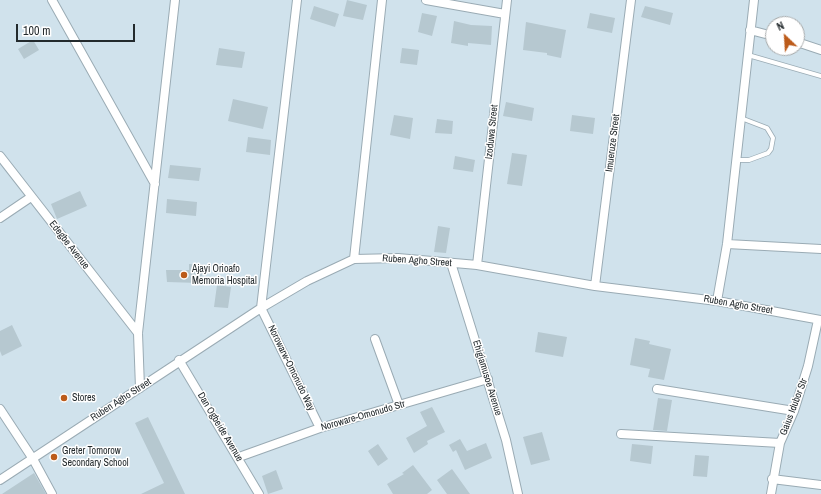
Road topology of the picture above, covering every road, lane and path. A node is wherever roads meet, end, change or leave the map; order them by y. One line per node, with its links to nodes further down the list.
1 (52, 0): 19 (street)
2 (175, 0): 19 (street)
3 (298, 0): 29 (street)
4 (382, 0): 24 (street)
5 (426, 0): 9 (street)
6 (507, 0): 9 (street, Izoduwa Street)
7 (629, 0): 27 (street, Imueruze Street)
8 (754, 0): 10 (street)
9 (505, 14): 26 (street, Izoduwa Street)
10 (750, 30): 11 (street); 14 (street)
11 (765, 34)
12 (805, 45): 13 (street)
13 (821, 50)
14 (748, 55): 15 (lane); 16 (street)
15 (821, 76)
16 (741, 118): 18 (street); 18 (lane)
17 (0, 156): 20 (street, Edegbe Avenue)
18 (737, 160): 22 (street)
19 (155, 184): 31 (street)
20 (31, 197): 21 (street); 31 (street, Edegbe Avenue)
21 (0, 218)
22 (727, 244): 23 (street); 28 (street)
23 (821, 249)
24 (354, 259): 25 (street, Ruben Agho Street); 29 (street, Ruben Agho Street)
25 (451, 263): 26 (street, Ruben Agho Street); 34 (street, Ehigiamusoe Avenue)
26 (477, 264): 27 (street, Ruben Agho Street)
27 (595, 286): 28 (street, Ruben Agho Street)
28 (717, 300): 30 (street, Ruben Agho Street)
29 (261, 308): 33 (street, Ruben Agho Street); 40 (street, Norowarw-Omonudo Way)
30 (820, 320): 39 (street, Gaius Idubor Str)
31 (138, 333): 35 (street)
32 (375, 339): 37 (street)
33 (179, 360): 35 (street, Ruben Agho Street); 43 (street, Dan Ogbeide Avenue)
34 (488, 379): 37 (street, Noroware-Omonudo Str); 50 (street, Ehigiamusoe Avenue)
35 (140, 388): 44 (street, Ruben Agho Street)
36 (657, 389): 39 (street)
37 (399, 405): 40 (street, Noroware-Omonudo Str)
38 (0, 409): 44 (street)
39 (794, 411): 42 (street, Gaius Idubor Str)
40 (320, 428): 43 (street, Noroware-Omonudo Str)
41 (621, 434): 42 (street)
42 (780, 443): 45 (street, Gaius Idubor Str)
43 (239, 457): 49 (street, Dan Ogbeide Avenue)
44 (33, 459): 46 (street, Ruben Agho Street); 48 (street)
45 (772, 479): 47 (street); 51 (street, Gaius Idubor Str)
46 (0, 480)
47 (821, 485)
48 (52, 494)
49 (259, 494)
50 (518, 494)
51 (771, 494)

